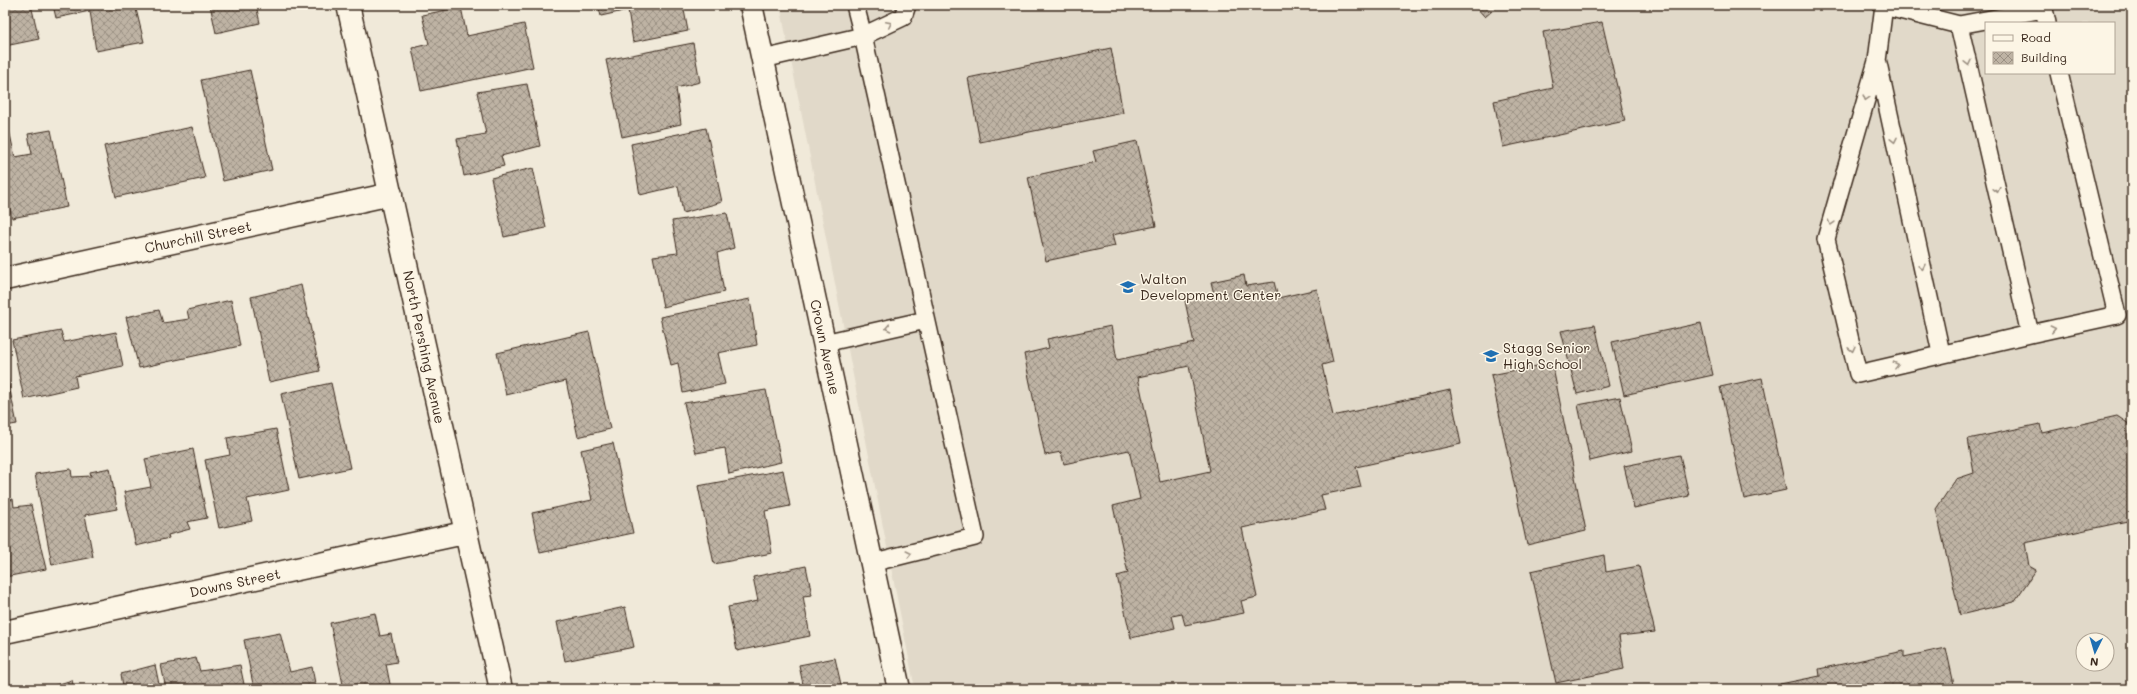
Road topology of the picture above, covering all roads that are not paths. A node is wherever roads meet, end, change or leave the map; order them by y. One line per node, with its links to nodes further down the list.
1 (348, 5): 12 (street, North Pershing Avenue)
2 (751, 5): 9 (street, Crown Avenue)
3 (855, 5): 8 (lane)
4 (907, 5): 8 (lane, one-way to 4)
5 (1884, 6): 7 (lane); 10 (lane)
6 (2047, 22): 7 (lane)
7 (1959, 25): 15 (lane, one-way to 15)
8 (863, 36): 9 (lane); 14 (lane)
9 (763, 59): 16 (street, Crown Avenue)
10 (1877, 61): 17 (lane, one-way to 17); 17 (lane, one-way to 17)
11 (2059, 74): 15 (lane, one-way to 11)
12 (392, 194): 13 (street, Churchill Street); 18 (street, North Pershing Avenue)
13 (5, 279)
14 (926, 320): 16 (lane, one-way to 16); 19 (lane, one-way to 14)
15 (2030, 334): 17 (lane)
16 (824, 342): 19 (street, Crown Avenue)
17 (1941, 353)
18 (464, 533): 20 (street, Downs Street); 21 (street, North Pershing Avenue)
19 (871, 563): 22 (street, Crown Avenue)
20 (5, 632)
21 (501, 689)
22 (899, 689)

